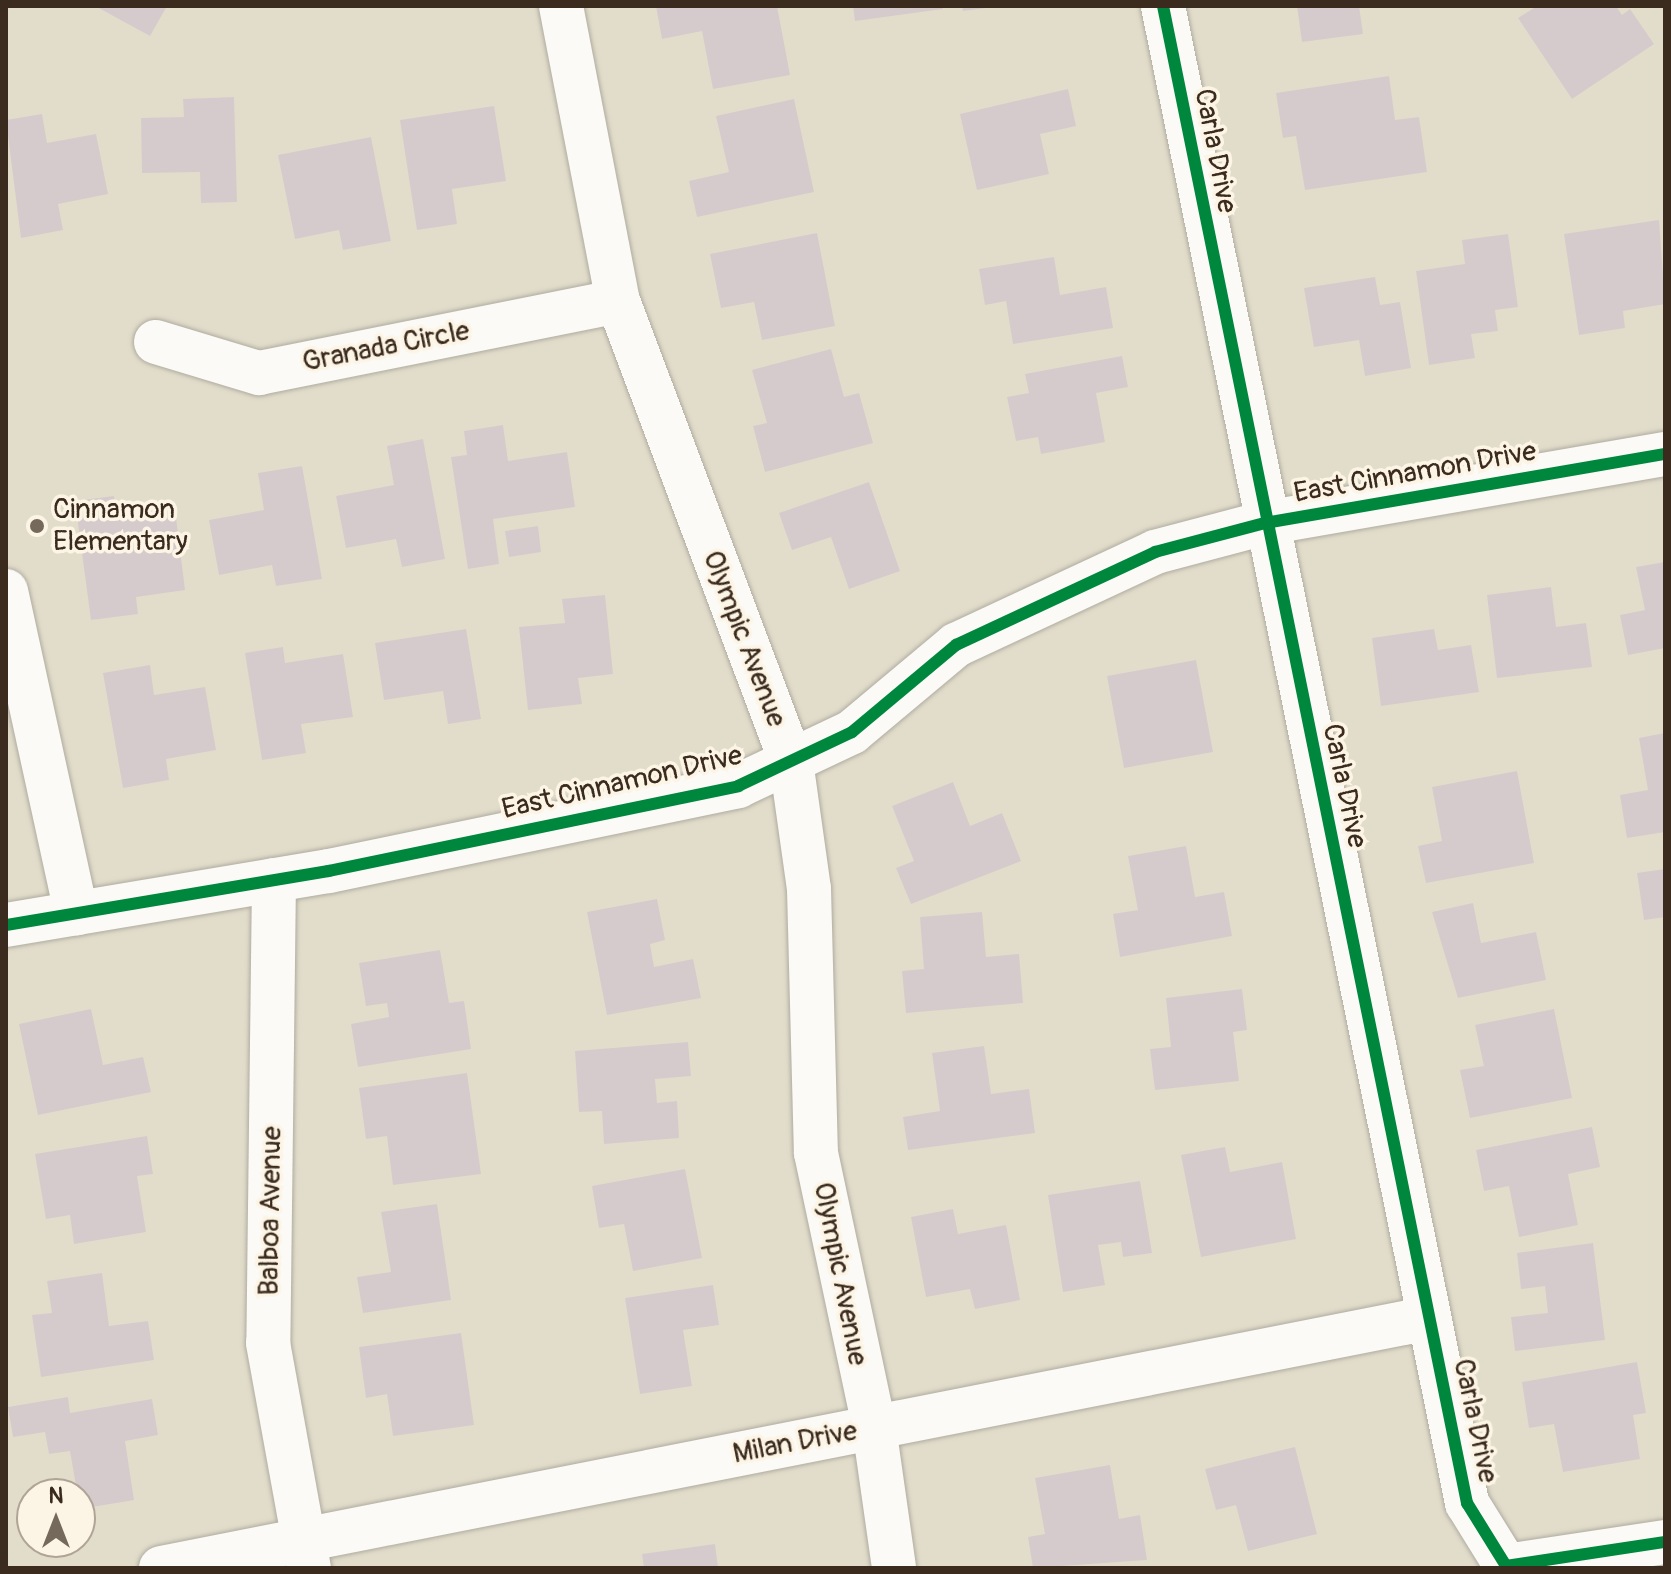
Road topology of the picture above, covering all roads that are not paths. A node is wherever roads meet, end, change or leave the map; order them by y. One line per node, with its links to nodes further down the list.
1 (561, 6): 3 (street, Olympic Avenue)
2 (1163, 6): 6 (street, Carla Drive)
3 (618, 301): 4 (street, Granada Circle); 8 (street, Olympic Avenue)
4 (156, 342)
5 (1665, 454): 6 (street, East Cinnamon Drive)
6 (1265, 523): 8 (street, East Cinnamon Drive); 12 (street, Carla Drive)
7 (6, 591): 10 (street)
8 (791, 761): 9 (street, East Cinnamon Drive); 13 (street, Olympic Avenue)
9 (274, 880): 10 (street, East Cinnamon Drive); 15 (street, Balboa Avenue)
10 (76, 913): 11 (street, East Cinnamon Drive)
11 (6, 925)
12 (1429, 1318): 13 (street, Milan Drive); 14 (street, Carla Drive)
13 (874, 1427): 15 (street, Milan Drive); 17 (street, Olympic Avenue)
14 (1665, 1542)
15 (307, 1554): 16 (street, Milan Drive)
16 (161, 1568)
17 (894, 1568)

